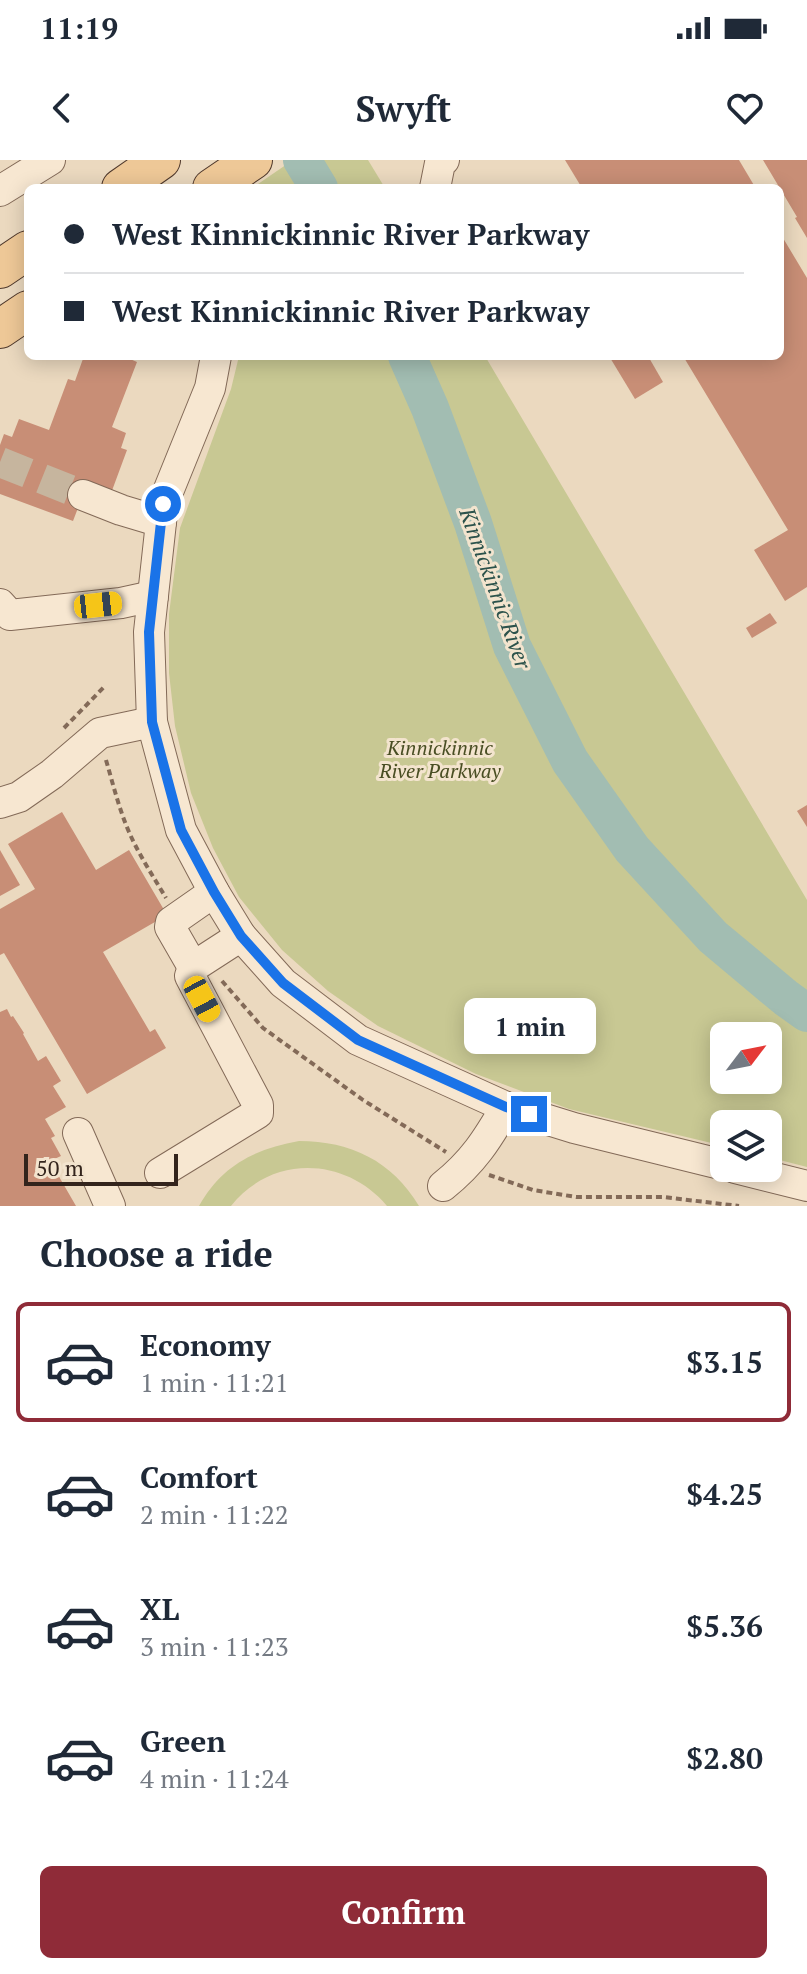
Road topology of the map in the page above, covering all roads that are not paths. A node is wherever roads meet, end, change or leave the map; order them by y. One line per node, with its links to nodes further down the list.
1 (50, 160): 6 (street)
2 (444, 160): 5 (street)
3 (225, 171): 4 (main road)
4 (195, 184)
5 (436, 184)
6 (0, 191)
7 (24, 253): 8 (main road)
8 (0, 269)
9 (215, 360): 11 (street)
10 (83, 495): 11 (street)
11 (161, 522): 12 (street)
12 (153, 596): 13 (street); 14 (street)
13 (0, 604)
14 (152, 722): 15 (street); 16 (street)
15 (0, 803)
16 (214, 892): 17 (street); 18 (street)
17 (241, 936): 18 (street); 19 (street)
18 (193, 967): 22 (street)
19 (506, 1107): 21 (street); 24 (street)
20 (78, 1133): 26 (street)
21 (710, 1162)
22 (160, 1173)
23 (782, 1181): 25 (street)
24 (443, 1186)
25 (807, 1188): 27 (street)
26 (110, 1206)
27 (802, 1206)

